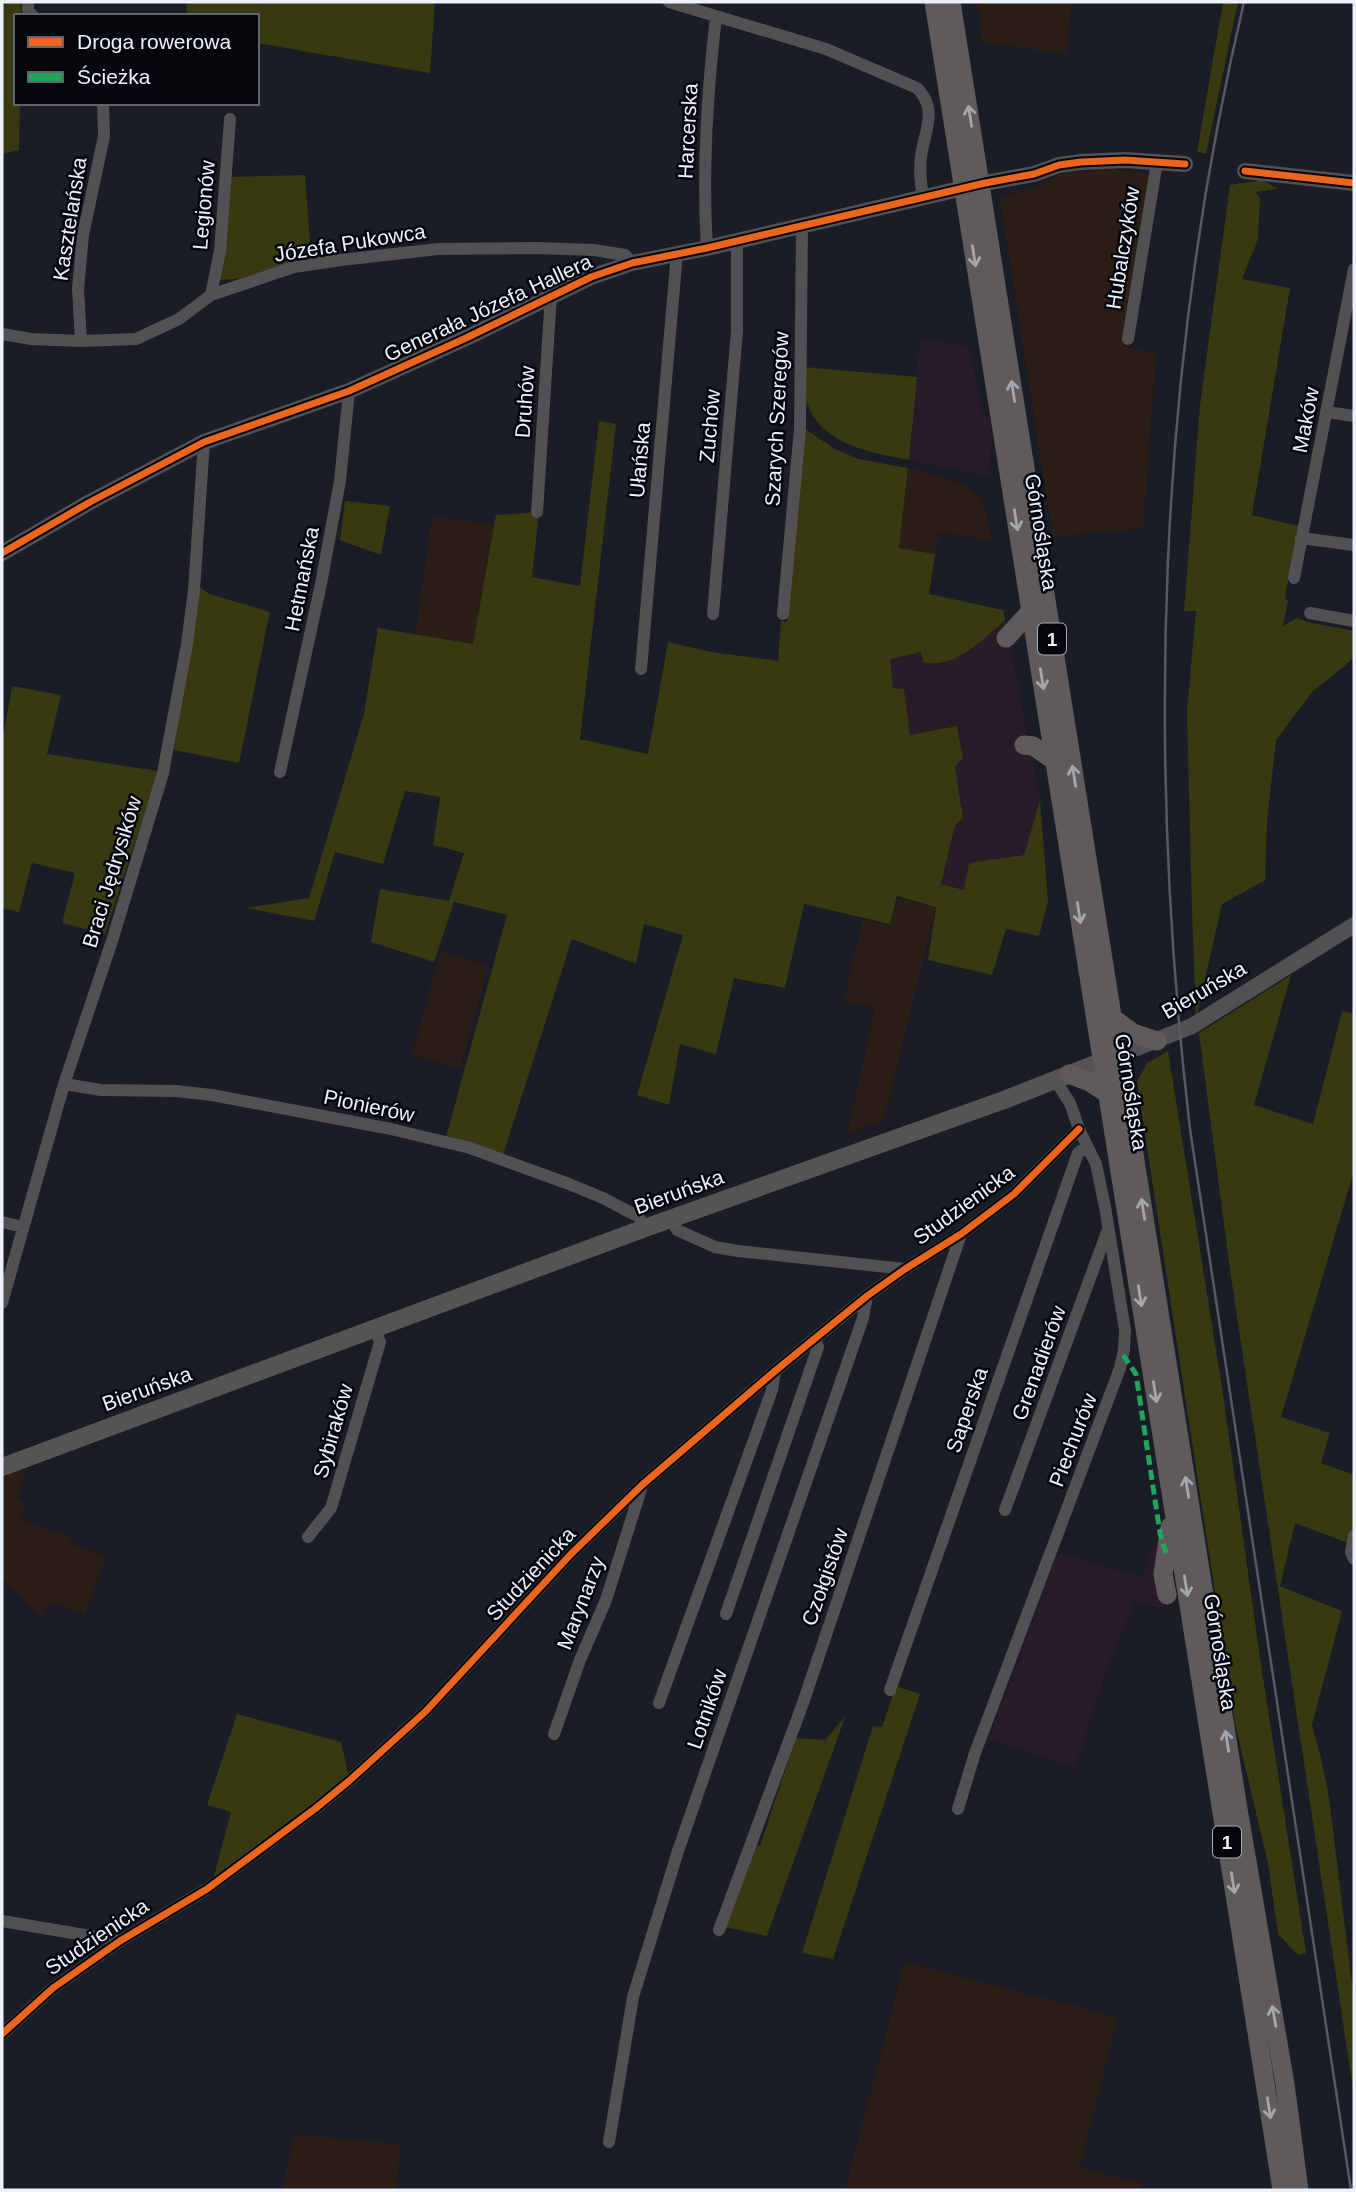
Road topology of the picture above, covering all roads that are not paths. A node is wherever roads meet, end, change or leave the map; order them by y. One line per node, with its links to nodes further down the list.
1 (669, 2): 4 (street)
2 (934, 2): 11 (main road, Górnośląska / 1)
3 (951, 2): 11 (main road, Górnośląska / 1, one-way to 3)
4 (716, 17): 12 (street); 15 (street, Harcerska)
5 (103, 105): 23 (street, Kasztelańska)
6 (230, 119): 19 (street, Legionów)
7 (1157, 162): 8 (street, Generała Józefa Hallera); 11 (street, Generała Józefa Hallera); 22 (street, Hubalczyków)
8 (1185, 164)
9 (1245, 171): 10 (street)
10 (1354, 183)
11 (972, 186): 12 (street, Generała Józefa Hallera); 33 (main road, Górnośląska / 1, one-way to 33); 44 (main road, Górnośląska / 1, one-way to 11)
12 (923, 197): 13 (street, Generała Józefa Hallera)
13 (802, 225): 14 (street, Generała Józefa Hallera); 36 (street, Szarych Szeregów)
14 (737, 241): 15 (street, Generała Józefa Hallera); 35 (street, Zuchów)
15 (706, 248): 16 (street, Generała Józefa Hallera)
16 (677, 253): 17 (street, Generała Józefa Hallera); 39 (street, Ułańska)
17 (632, 263): 19 (street, Józefa Pukowca); 20 (street, Generała Józefa Hallera)
18 (1354, 269): 25 (street, Maków)
19 (211, 295): 23 (street, Józefa Pukowca)
20 (551, 295): 24 (street, Generała Józefa Hallera); 28 (street, Druhów)
21 (2, 334): 23 (street, Józefa Pukowca)
22 (1128, 340)
23 (81, 341)
24 (349, 391): 27 (street, Generała Józefa Hallera); 42 (street, Hetmańska)
25 (1327, 412): 26 (street); 29 (street, Maków)
26 (1354, 416)
27 (204, 442): 31 (street, Generała Józefa Hallera); 48 (street, Braci Jędrysików)
28 (537, 512)
29 (1301, 538): 30 (street); 32 (street, Maków)
30 (1354, 545)
31 (2, 553)
32 (1293, 578)
33 (1031, 611): 38 (main road); 41 (main road, Górnośląska / 1, one-way to 41)
34 (1310, 613): 37 (street)
35 (713, 614)
36 (783, 614)
37 (1354, 621)
38 (1006, 638)
39 (641, 669)
40 (1024, 745): 41 (main road)
41 (1055, 761): 46 (main road, Górnośląska / 1, one-way to 46)
42 (280, 772)
43 (1354, 925): 45 (street, Bieruńska)
44 (1114, 1019): 45 (main road); 46 (main road, Górnośląska / 1)
45 (1157, 1041): 46 (street, Bieruńska)
46 (1111, 1058): 47 (main road, Bieruńska); 49 (main road, Górnośląska / 1); 81 (main road, Górnośląska / 1, one-way to 46)
47 (1062, 1077): 49 (main road); 50 (street, Piechurów); 52 (main road, Bieruńska)
48 (64, 1084): 54 (street, Braci Jędrysików); 55 (street, Pionierów)
49 (1108, 1094): 66 (main road, Górnośląska / 1, one-way to 66)
50 (1079, 1129): 51 (street, Piechurów); 57 (street, Studzienicka)
51 (1087, 1146): 56 (street, Piechurów); 73 (street, Saperska)
52 (671, 1219): 55 (main road, Bieruńska); 58 (street)
53 (2, 1222): 54 (street)
54 (23, 1227): 60 (street, Braci Jędrysików)
55 (645, 1228): 61 (main road, Bieruńska)
56 (1109, 1228): 67 (street, Grenadierów); 76 (street, Piechurów)
57 (961, 1234): 58 (street, Studzienicka); 78 (street, Czołgistów)
58 (905, 1269): 59 (street, Studzienicka)
59 (867, 1296): 62 (street, Studzienicka); 82 (street, Lotników)
60 (2, 1303)
61 (375, 1330): 64 (main road, Bieruńska); 69 (street, Sybiraków)
62 (815, 1338): 63 (street, Studzienicka); 72 (street)
63 (775, 1371): 65 (street, Studzienicka); 74 (street)
64 (2, 1467)
65 (642, 1485): 75 (street, Marynarzy); 79 (street, Studzienicka)
66 (1172, 1494): 71 (main road); 83 (main road, Górnośląska / 1, one-way to 83)
67 (1005, 1510)
68 (1354, 1536): 70 (street)
69 (309, 1537)
70 (1354, 1559)
71 (1167, 1595)
72 (726, 1614)
73 (890, 1690)
74 (659, 1703)
75 (554, 1734)
76 (958, 1809)
77 (2, 1921): 79 (street)
78 (719, 1930)
79 (120, 1941): 80 (street, Studzienicka)
80 (2, 2034)
81 (1285, 2084): 84 (main road, Górnośląska / 1); 85 (main road)
82 (609, 2141)
83 (1282, 2190)
84 (1299, 2190)
85 (1310, 2190)

